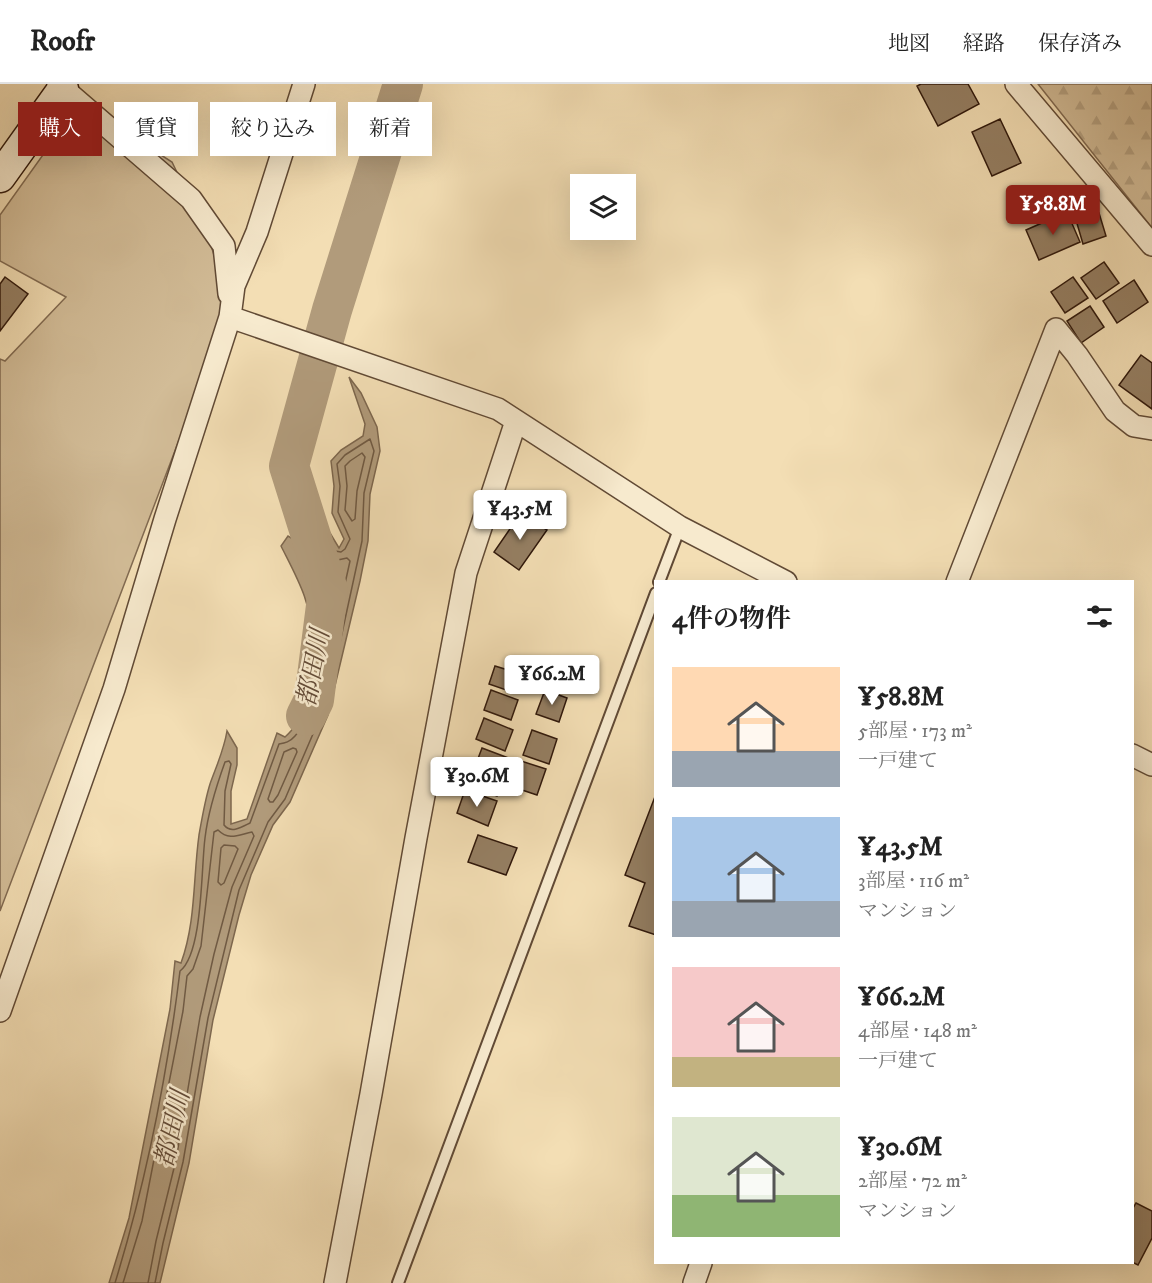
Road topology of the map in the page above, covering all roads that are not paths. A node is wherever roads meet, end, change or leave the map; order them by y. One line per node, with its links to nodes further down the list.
1 (304, 84): 6 (street)
2 (1016, 84): 5 (street)
3 (61, 86): 4 (street); 6 (street)
4 (0, 177)
5 (1152, 245)
6 (230, 317): 7 (street); 16 (street)
7 (516, 421): 9 (street); 18 (street)
8 (1152, 429): 12 (street)
9 (680, 527): 10 (lane); 11 (street)
10 (660, 580)
11 (782, 580)
12 (958, 580)
13 (654, 598): 19 (lane)
14 (1134, 756): 15 (street)
15 (1152, 765)
16 (0, 1011)
17 (701, 1264): 20 (street)
18 (335, 1283)
19 (398, 1283)
20 (694, 1283)

